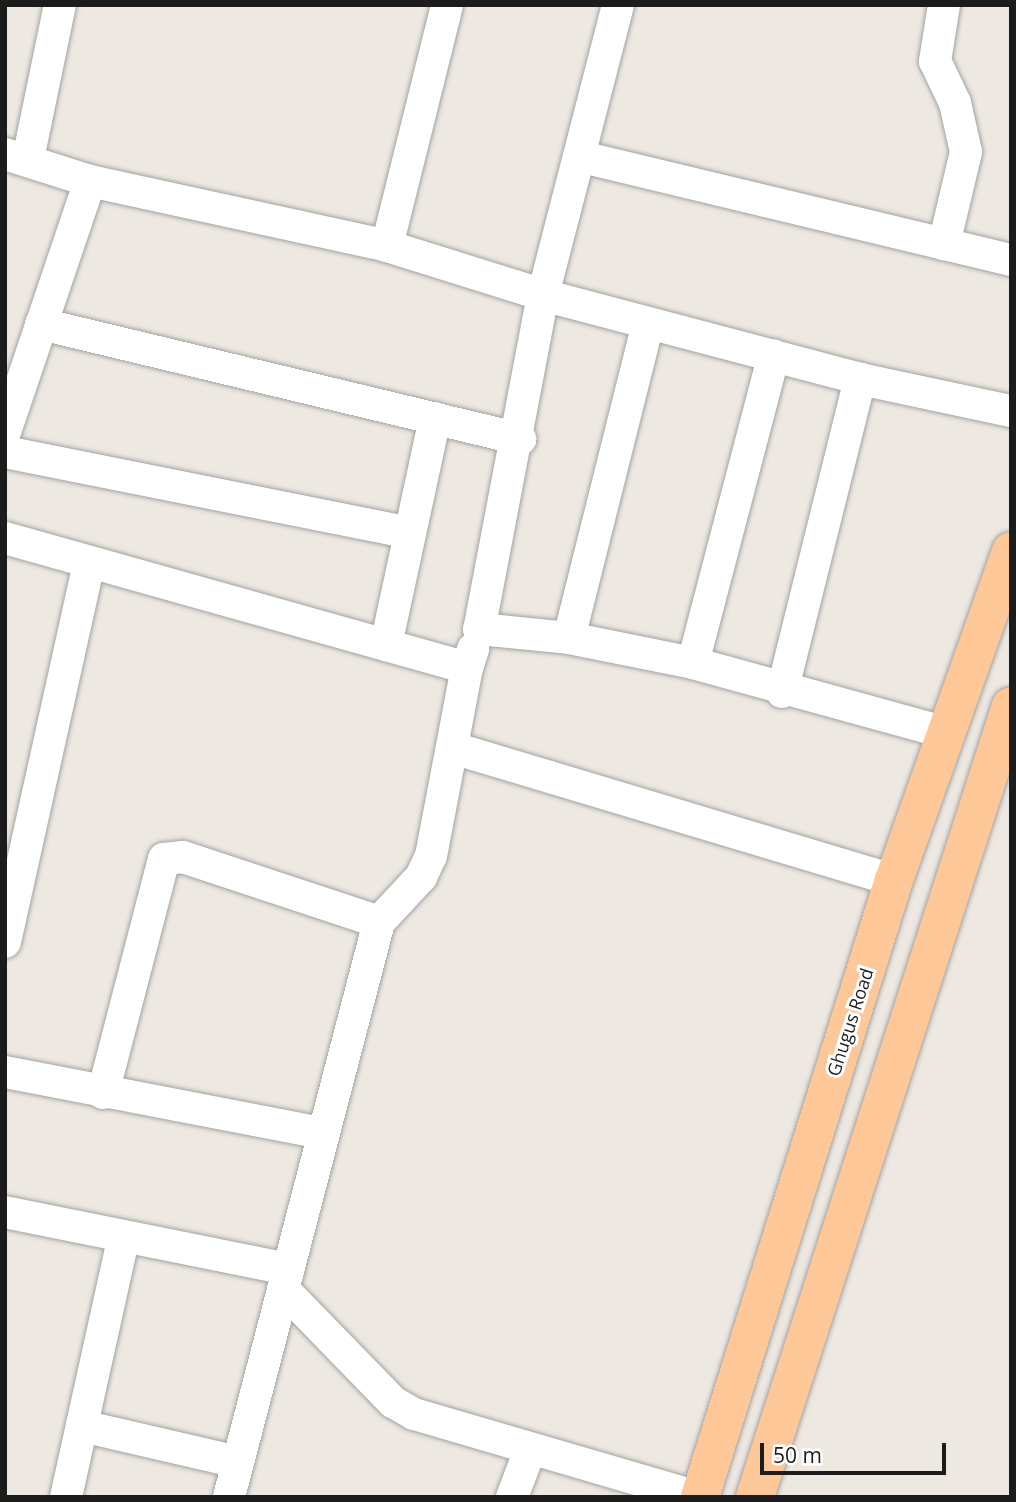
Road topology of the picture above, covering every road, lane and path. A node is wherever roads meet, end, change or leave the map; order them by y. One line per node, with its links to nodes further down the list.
1 (60, 5): 5 (street)
2 (447, 5): 9 (street)
3 (618, 5): 6 (street)
4 (944, 5): 8 (street)
5 (16, 157): 7 (street)
6 (582, 157): 8 (street); 11 (street)
7 (90, 181): 9 (street); 12 (street)
8 (944, 244): 10 (street)
9 (387, 246): 11 (street)
10 (1011, 260)
11 (543, 295): 13 (street); 19 (street)
12 (41, 324): 17 (street); 18 (street)
13 (648, 324): 14 (street); 26 (street)
14 (774, 355): 15 (street); 28 (street)
15 (860, 379): 16 (street); 30 (street)
16 (1011, 411)
17 (435, 418): 19 (street); 21 (street)
18 (5, 432)
19 (520, 439): 25 (street)
20 (5, 452): 21 (street)
21 (410, 533): 27 (street)
22 (5, 538): 24 (street)
23 (1011, 551): 32 (main road, Ghugus Road)
24 (89, 562): 27 (street); 36 (street)
25 (479, 629): 26 (street); 29 (street)
26 (569, 638): 28 (street)
27 (386, 645): 29 (street)
28 (693, 663): 30 (street)
29 (467, 668): 33 (street)
30 (782, 692): 32 (street)
31 (1009, 715): 50 (main road)
32 (948, 733): 34 (main road, Ghugus Road)
33 (453, 748): 34 (street); 35 (street)
34 (894, 880): 49 (main road, Ghugus Road)
35 (379, 922): 38 (street); 39 (street)
36 (5, 942)
37 (5, 1072): 38 (street)
38 (103, 1093): 39 (street)
39 (322, 1133): 42 (street)
40 (5, 1212): 41 (street)
41 (124, 1236): 42 (street); 43 (street)
42 (286, 1279): 44 (street); 45 (street)
43 (82, 1426): 45 (street); 46 (street)
44 (530, 1450): 48 (street); 49 (street)
45 (238, 1462): 47 (street)
46 (66, 1497)
47 (229, 1497)
48 (512, 1497)
49 (699, 1497)
50 (755, 1497)

